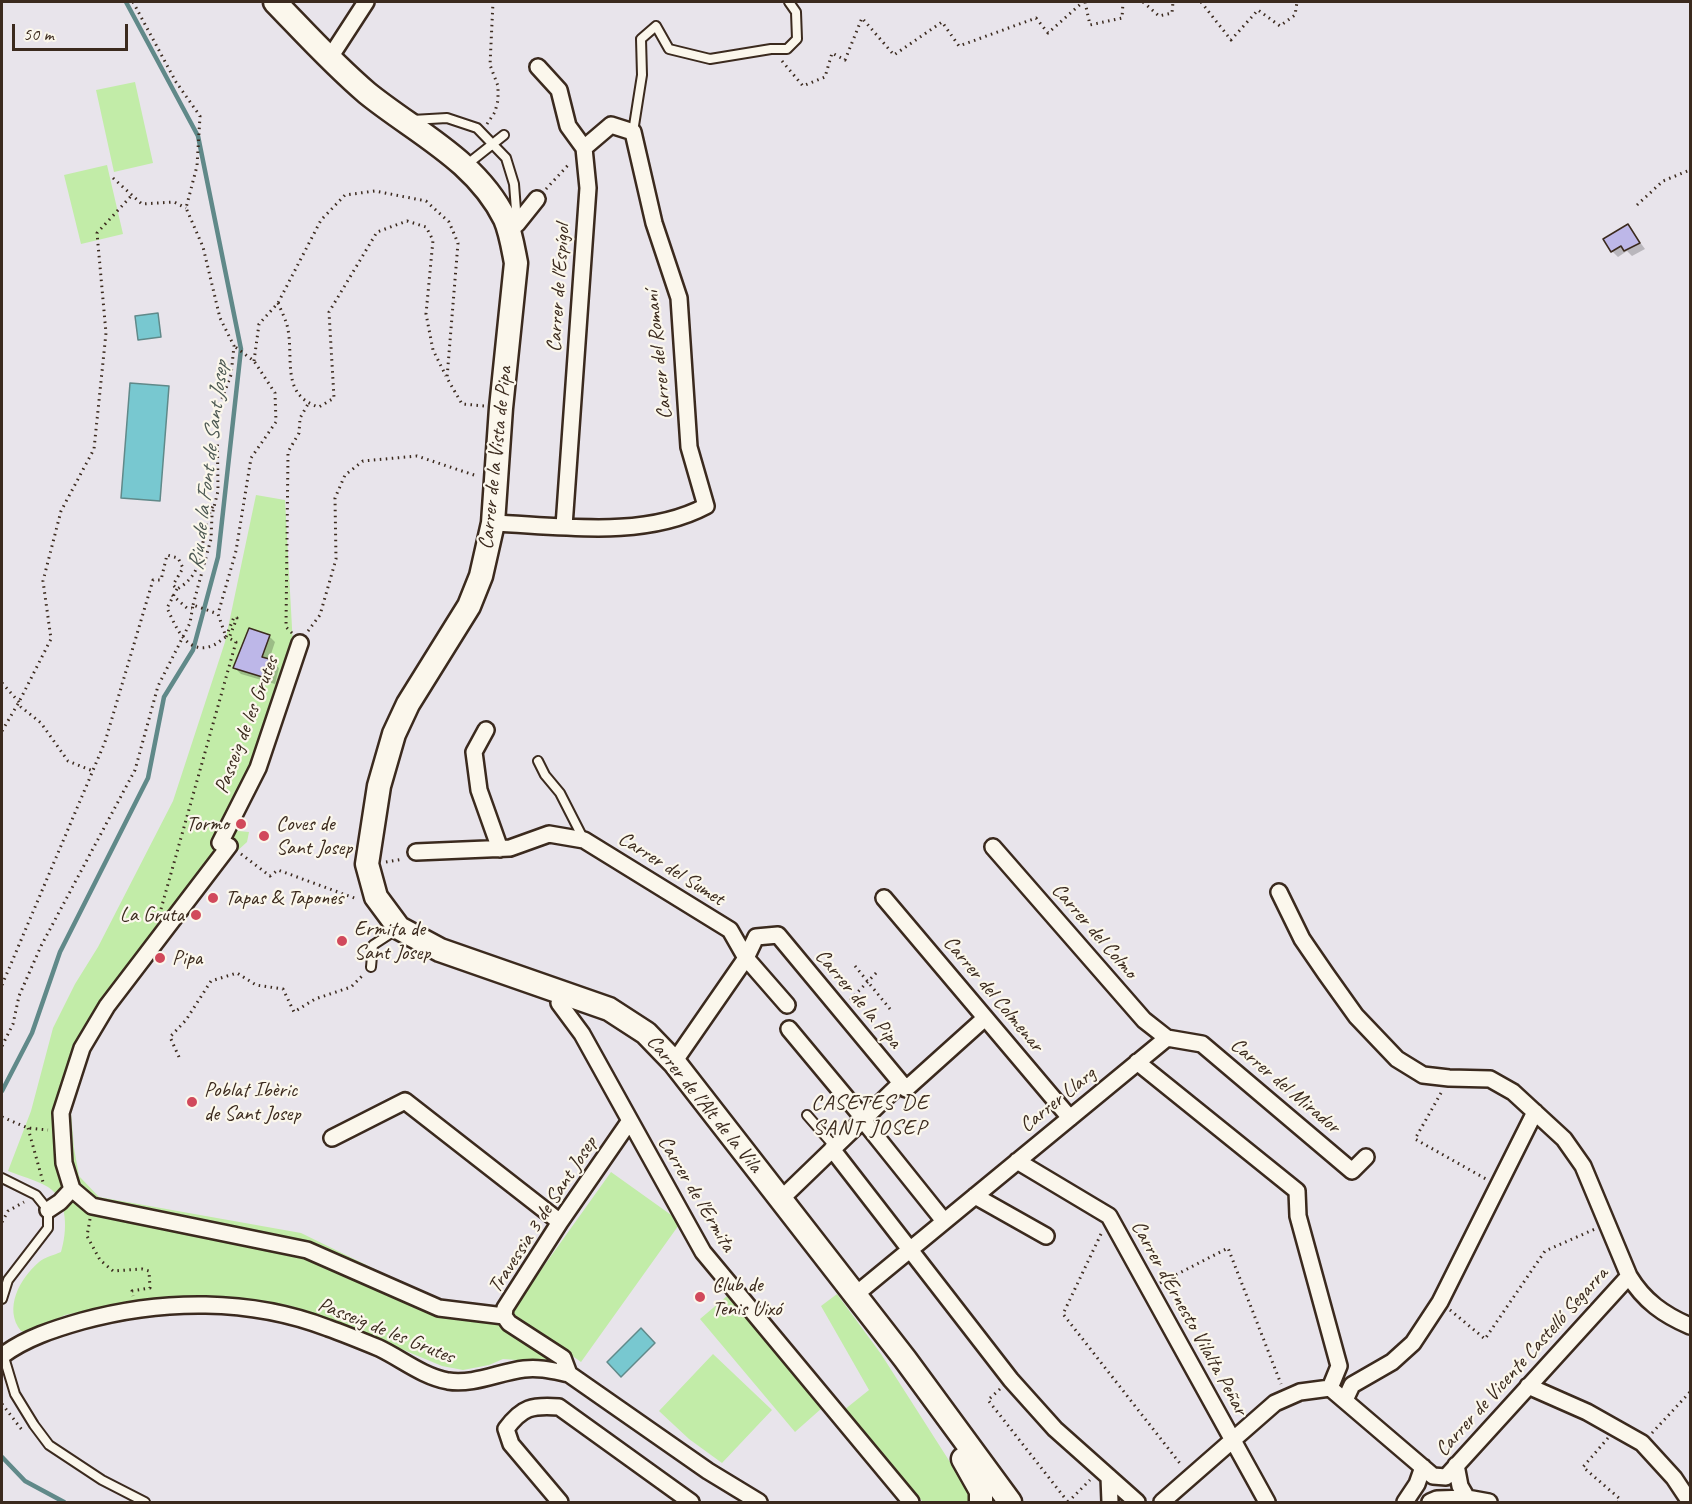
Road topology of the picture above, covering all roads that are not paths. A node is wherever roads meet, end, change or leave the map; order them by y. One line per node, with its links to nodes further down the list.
1 (366, 2): 4 (street)
2 (789, 2): 7 (lane)
3 (280, 5): 4 (main road, Carrer de la Vista de Pipa)
4 (329, 59): 6 (main road, Carrer de la Vista de Pipa)
5 (538, 67): 10 (street, Carrer de l'Espígol)
6 (405, 120): 9 (lane, Carrer de la Vista de Pipa); 11 (main road, Carrer de la Vista de Pipa)
7 (633, 132): 10 (street); 15 (street, Carrer del Romaní)
8 (504, 135): 9 (lane)
9 (492, 144): 11 (lane); 13 (lane, Carrer de la Vista de Pipa)
10 (584, 148): 15 (street, Carrer de l'Espígol)
11 (465, 166): 13 (main road, Carrer de la Vista de Pipa)
12 (537, 199): 13 (street)
13 (514, 233): 14 (main road, Carrer de la Vista de Pipa)
14 (493, 523): 15 (street); 23 (main road, Carrer de la Vista de Pipa)
15 (564, 526)
16 (300, 643): 47 (street, Passeig de les Grutes)
17 (486, 730): 21 (street)
18 (538, 761): 19 (lane)
19 (584, 840): 21 (street, Carrer del Sumet); 27 (street, Carrer del Sumet)
20 (993, 847): 33 (street, Carrer del Colmo)
21 (500, 849): 22 (street, Carrer del Sumet)
22 (416, 852)
23 (367, 864): 26 (main road, Carrer de l'Alt de la Vila)
24 (1279, 892): 37 (street)
25 (884, 898): 31 (street, Carrer del Colmenar)
26 (399, 927): 28 (lane); 34 (main road, Carrer de l'Alt de la Vila)
27 (746, 958): 30 (street, Carrer del Sumet); 34 (street); 36 (street, Carrer de la Pipa)
28 (371, 967)
29 (559, 1003): 41 (street, Carrer de l'Ermita)
30 (787, 1005)
31 (985, 1018): 36 (street); 39 (street, Carrer del Colmenar)
32 (789, 1029): 40 (street)
33 (1167, 1038): 35 (street, Carrer Llarg); 44 (street, Carrer del Mirador)
34 (674, 1062): 49 (main road, Carrer de l'Alt de la Vila)
35 (1137, 1062): 39 (street, Carrer Llarg); 62 (street)
36 (904, 1086): 40 (street)
37 (1535, 1112): 55 (street); 64 (street)
38 (807, 1114): 43 (lane)
39 (1070, 1118): 45 (street, Carrer Llarg)
40 (864, 1119): 43 (street); 52 (street)
41 (630, 1122): 51 (street, Travessia 3 de Sant Josep); 77 (street, Carrer de l'Ermita)
42 (332, 1138): 51 (street)
43 (833, 1148): 49 (street); 54 (street)
44 (1366, 1156)
45 (1017, 1161): 48 (street, Carrer Llarg); 68 (street, Carrer d'Ernesto Vilalta Peñar)
46 (2, 1178): 50 (lane)
47 (72, 1189): 50 (street); 58 (street, Passeig de les Grutes)
48 (975, 1196): 52 (street, Carrer Llarg); 53 (street)
49 (781, 1199): 56 (main road, Carrer de l'Alt de la Vila)
50 (48, 1210): 57 (lane)
51 (560, 1221): 58 (street, Travessia 3 de Sant Josep)
52 (944, 1221): 54 (street, Carrer Llarg)
53 (1046, 1236)
54 (910, 1249): 56 (street, Carrer Llarg); 71 (street)
55 (1629, 1276): 59 (street); 65 (street, Carrer de Vicente Castelló Segarra)
56 (855, 1295): 61 (main road, Carrer de l'Alt de la Vila)
57 (2, 1299)
58 (504, 1316): 63 (street, Travessia 3 de Sant Josep)
59 (1690, 1326)
60 (2, 1352): 63 (street, Passeig de les Grutes); 73 (lane)
61 (905, 1359): 78 (main road, Carrer de l'Alt de la Vila); 79 (main road, Carrer de l'Alt de la Vila)
62 (1339, 1366): 64 (street); 66 (street)
63 (569, 1374): 76 (street, Passeig de les Grutes)
64 (1368, 1375): 67 (street)
65 (1528, 1386): 69 (street, Carrer de Vicente Castelló Segarra); 87 (street)
66 (1330, 1388): 67 (street); 68 (street)
67 (1345, 1400): 70 (street)
68 (1232, 1440): 82 (street); 83 (street, Carrer d'Ernesto Vilalta Peñar)
69 (1456, 1464): 70 (street, Carrer de Vicente Castelló Segarra); 72 (street)
70 (1423, 1467): 84 (street, Carrer de Vicente Castelló Segarra)
71 (1104, 1473): 80 (street); 81 (street)
72 (1467, 1498): 85 (street); 86 (street)
73 (145, 1503)
74 (560, 1503): 75 (street)
75 (691, 1503)
76 (759, 1503)
77 (911, 1503)
78 (981, 1503)
79 (1010, 1503)
80 (1110, 1503)
81 (1137, 1503)
82 (1162, 1503)
83 (1267, 1503)
84 (1405, 1503)
85 (1430, 1503)
86 (1489, 1503)
87 (1690, 1503)

